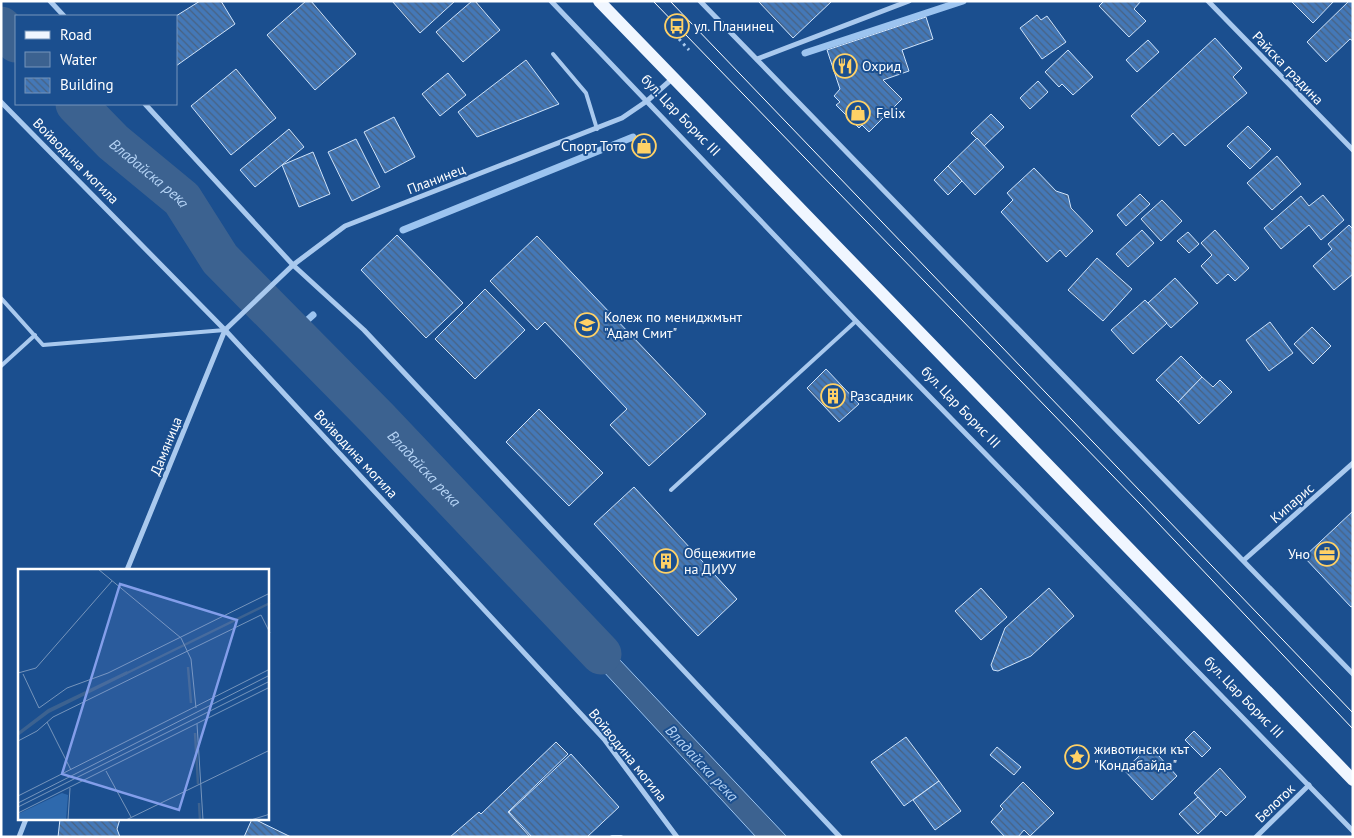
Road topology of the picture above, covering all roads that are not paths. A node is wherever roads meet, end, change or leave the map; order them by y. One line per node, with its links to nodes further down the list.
1 (50, 1): 7 (street)
2 (551, 1): 11 (street, бул. Цар Борис III)
3 (599, 1): 10 (main road, бул. Цар Борис III)
4 (700, 1): 9 (street)
5 (909, 1): 9 (street)
6 (1208, 1): 15 (street, Райска градина)
7 (63, 15)
8 (553, 54): 14 (lane)
9 (757, 59): 24 (street)
10 (673, 78): 11 (street, Планинец); 27 (main road, бул. Цар Борис III)
11 (648, 101): 14 (street, Планинец); 18 (street, бул. Цар Борис III)
12 (1, 102): 19 (street, Войводина могила)
13 (146, 105): 16 (street)
14 (597, 129): 16 (street, Планинец)
15 (1353, 150)
16 (293, 265): 19 (street, Планинец); 35 (street)
17 (1, 298): 20 (lane)
18 (856, 321): 23 (lane); 28 (street, бул. Цар Борис III)
19 (226, 330): 20 (lane); 25 (street, Дамяница); 34 (street, Войводина могила)
20 (35, 335): 21 (lane)
21 (1, 366)
22 (1353, 463): 24 (street, Кипарис)
23 (671, 490)
24 (1244, 560): 26 (street)
25 (127, 569)
26 (1353, 674)
27 (1353, 780)
28 (1309, 785): 30 (street, бул. Цар Борис III); 36 (street, Белоток)
29 (26, 820): 31 (street)
30 (1353, 832)
31 (19, 837)
32 (612, 837): 33 (lane)
33 (621, 837)
34 (677, 837)
35 (840, 837)
36 (1256, 837)

